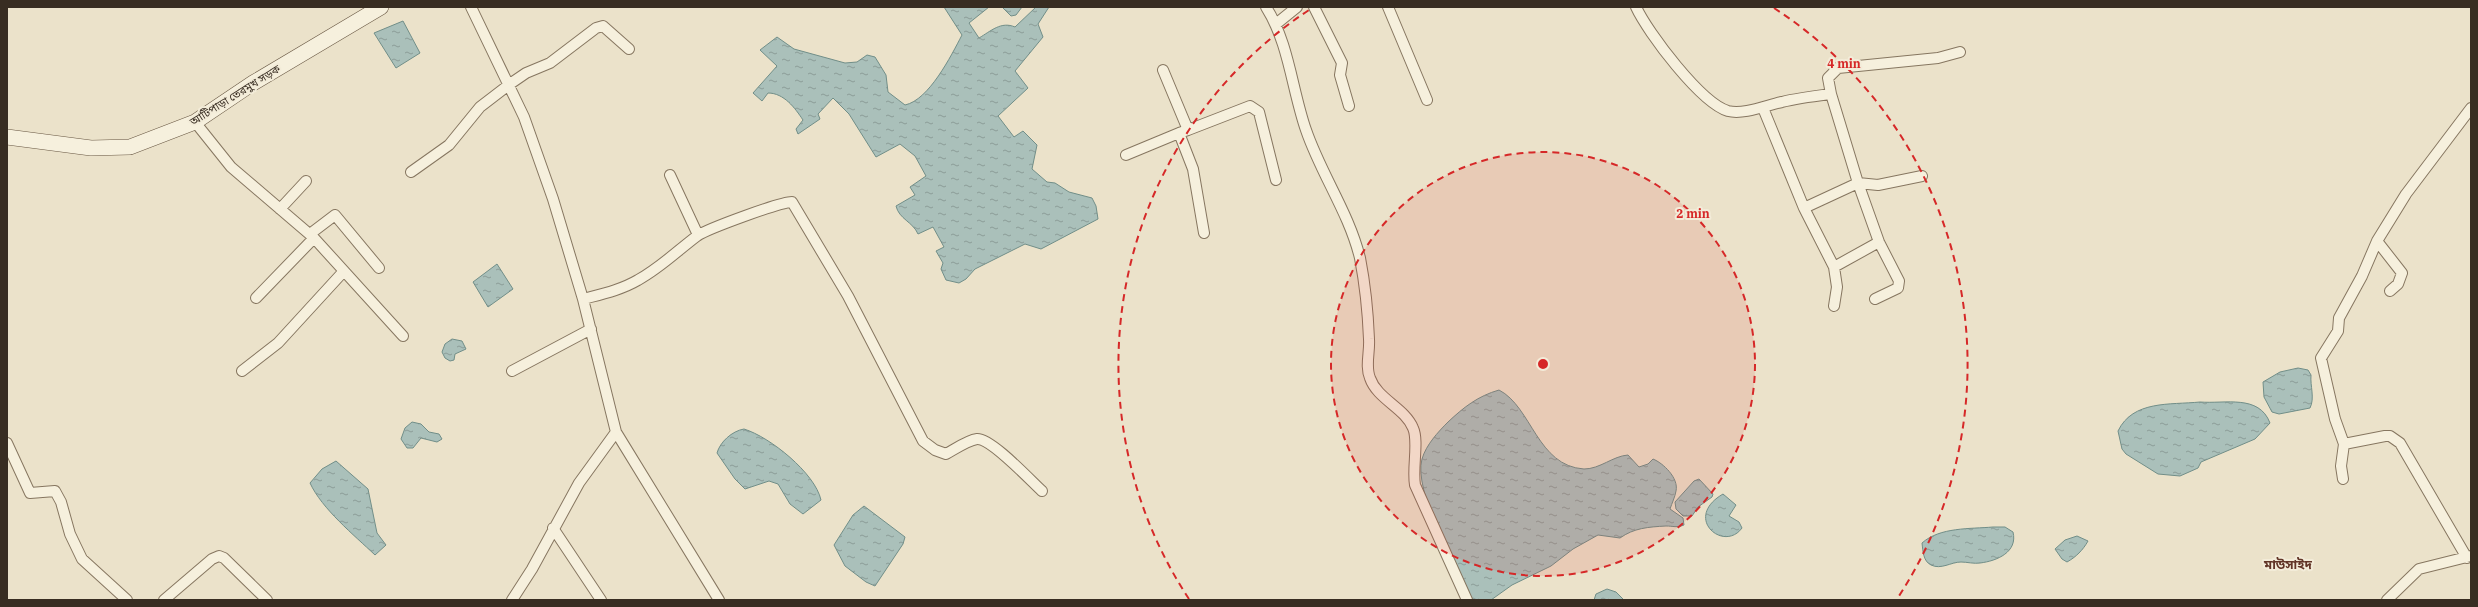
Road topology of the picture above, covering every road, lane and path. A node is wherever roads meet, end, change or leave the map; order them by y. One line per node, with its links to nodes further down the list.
1 (472, 7): 12 (street)
2 (1266, 7): 8 (street)
3 (1297, 7): 8 (street)
4 (1314, 7): 15 (street)
5 (1388, 7): 14 (street)
6 (1636, 7): 16 (street)
7 (377, 8): 18 (main road, আটিপাড়া তেরমুখ সড়ক)
8 (1276, 24): 60 (street)
9 (629, 49): 12 (street)
10 (1960, 52): 13 (street)
11 (1163, 70): 19 (street)
12 (510, 84): 22 (street); 40 (street)
13 (1831, 94): 16 (street); 27 (street)
14 (1427, 100)
15 (1349, 106)
16 (1763, 108): 29 (street)
17 (2471, 108): 33 (street)
18 (195, 122): 20 (main road, আটিপাড়া তেরমুখ সড়ক); 28 (street)
19 (1184, 132): 21 (street); 25 (street); 30 (street)
20 (7, 137)
21 (1126, 155)
22 (411, 172)
23 (670, 175): 31 (street)
24 (1922, 176): 27 (street)
25 (1276, 180)
26 (306, 181): 28 (street)
27 (1858, 183): 29 (street); 34 (street)
28 (280, 208): 32 (street)
29 (1804, 208): 35 (street)
30 (1204, 233)
31 (698, 235): 40 (street); 51 (street)
32 (312, 236): 36 (street); 37 (street); 39 (street)
33 (2377, 241): 38 (street); 49 (street)
34 (1879, 242): 35 (street); 41 (street)
35 (1834, 267): 42 (street)
36 (379, 268)
37 (344, 271): 44 (street); 45 (street)
38 (2390, 291)
39 (256, 298)
40 (583, 299): 43 (street)
41 (1875, 299)
42 (1834, 306)
43 (591, 329): 46 (street); 47 (street)
44 (403, 336)
45 (242, 371)
46 (512, 371)
47 (616, 432): 52 (street); 59 (street)
48 (7, 443): 54 (street)
49 (2344, 444): 50 (street); 53 (street)
50 (2343, 479)
51 (1042, 491)
52 (553, 528): 57 (street); 58 (street)
53 (2469, 557): 61 (street)
54 (126, 600)
55 (164, 600): 56 (street)
56 (268, 600)
57 (512, 600)
58 (601, 600)
59 (719, 600)
60 (1466, 600)
61 (2387, 600)

